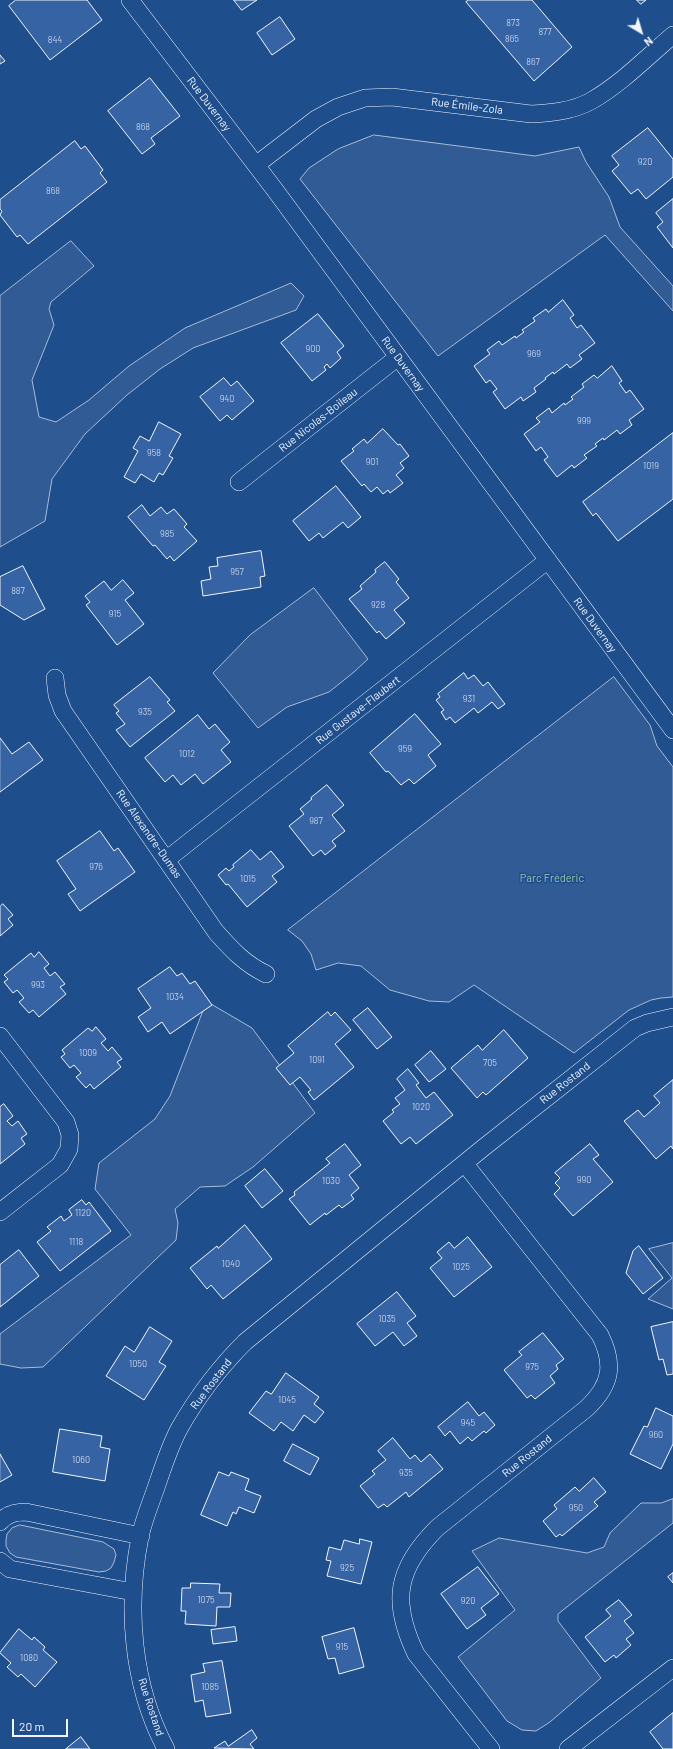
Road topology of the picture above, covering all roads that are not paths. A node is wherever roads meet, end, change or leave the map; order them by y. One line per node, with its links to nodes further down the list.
1 (130, 0): 3 (street, Rue Duvernay)
2 (673, 35): 3 (street, Rue Émile-Zola)
3 (256, 165): 4 (street, Rue Duvernay)
4 (398, 357): 5 (street, Rue Nicolas-Boileau); 6 (street, Rue Duvernay)
5 (238, 482)
6 (548, 560): 8 (street, Rue Duvernay); 9 (street, Rue Gustave-Flaubert)
7 (54, 678): 9 (street, Rue Alexandre-Dumas)
8 (673, 730)
9 (166, 860): 10 (street, Rue Alexandre-Dumas)
10 (266, 974)
11 (673, 1017): 13 (street, Rue Rostand)
12 (0, 1036): 14 (street)
13 (465, 1164): 16 (street, Rue Rostand); 21 (street, Rue Rostand)
14 (0, 1212)
15 (0, 1522): 16 (street)
16 (140, 1536): 18 (street, Rue Rostand)
17 (0, 1561): 18 (street)
18 (133, 1592): 20 (street, Rue Rostand)
19 (673, 1668): 22 (street)
20 (166, 1749)
21 (491, 1749)
22 (568, 1749)

